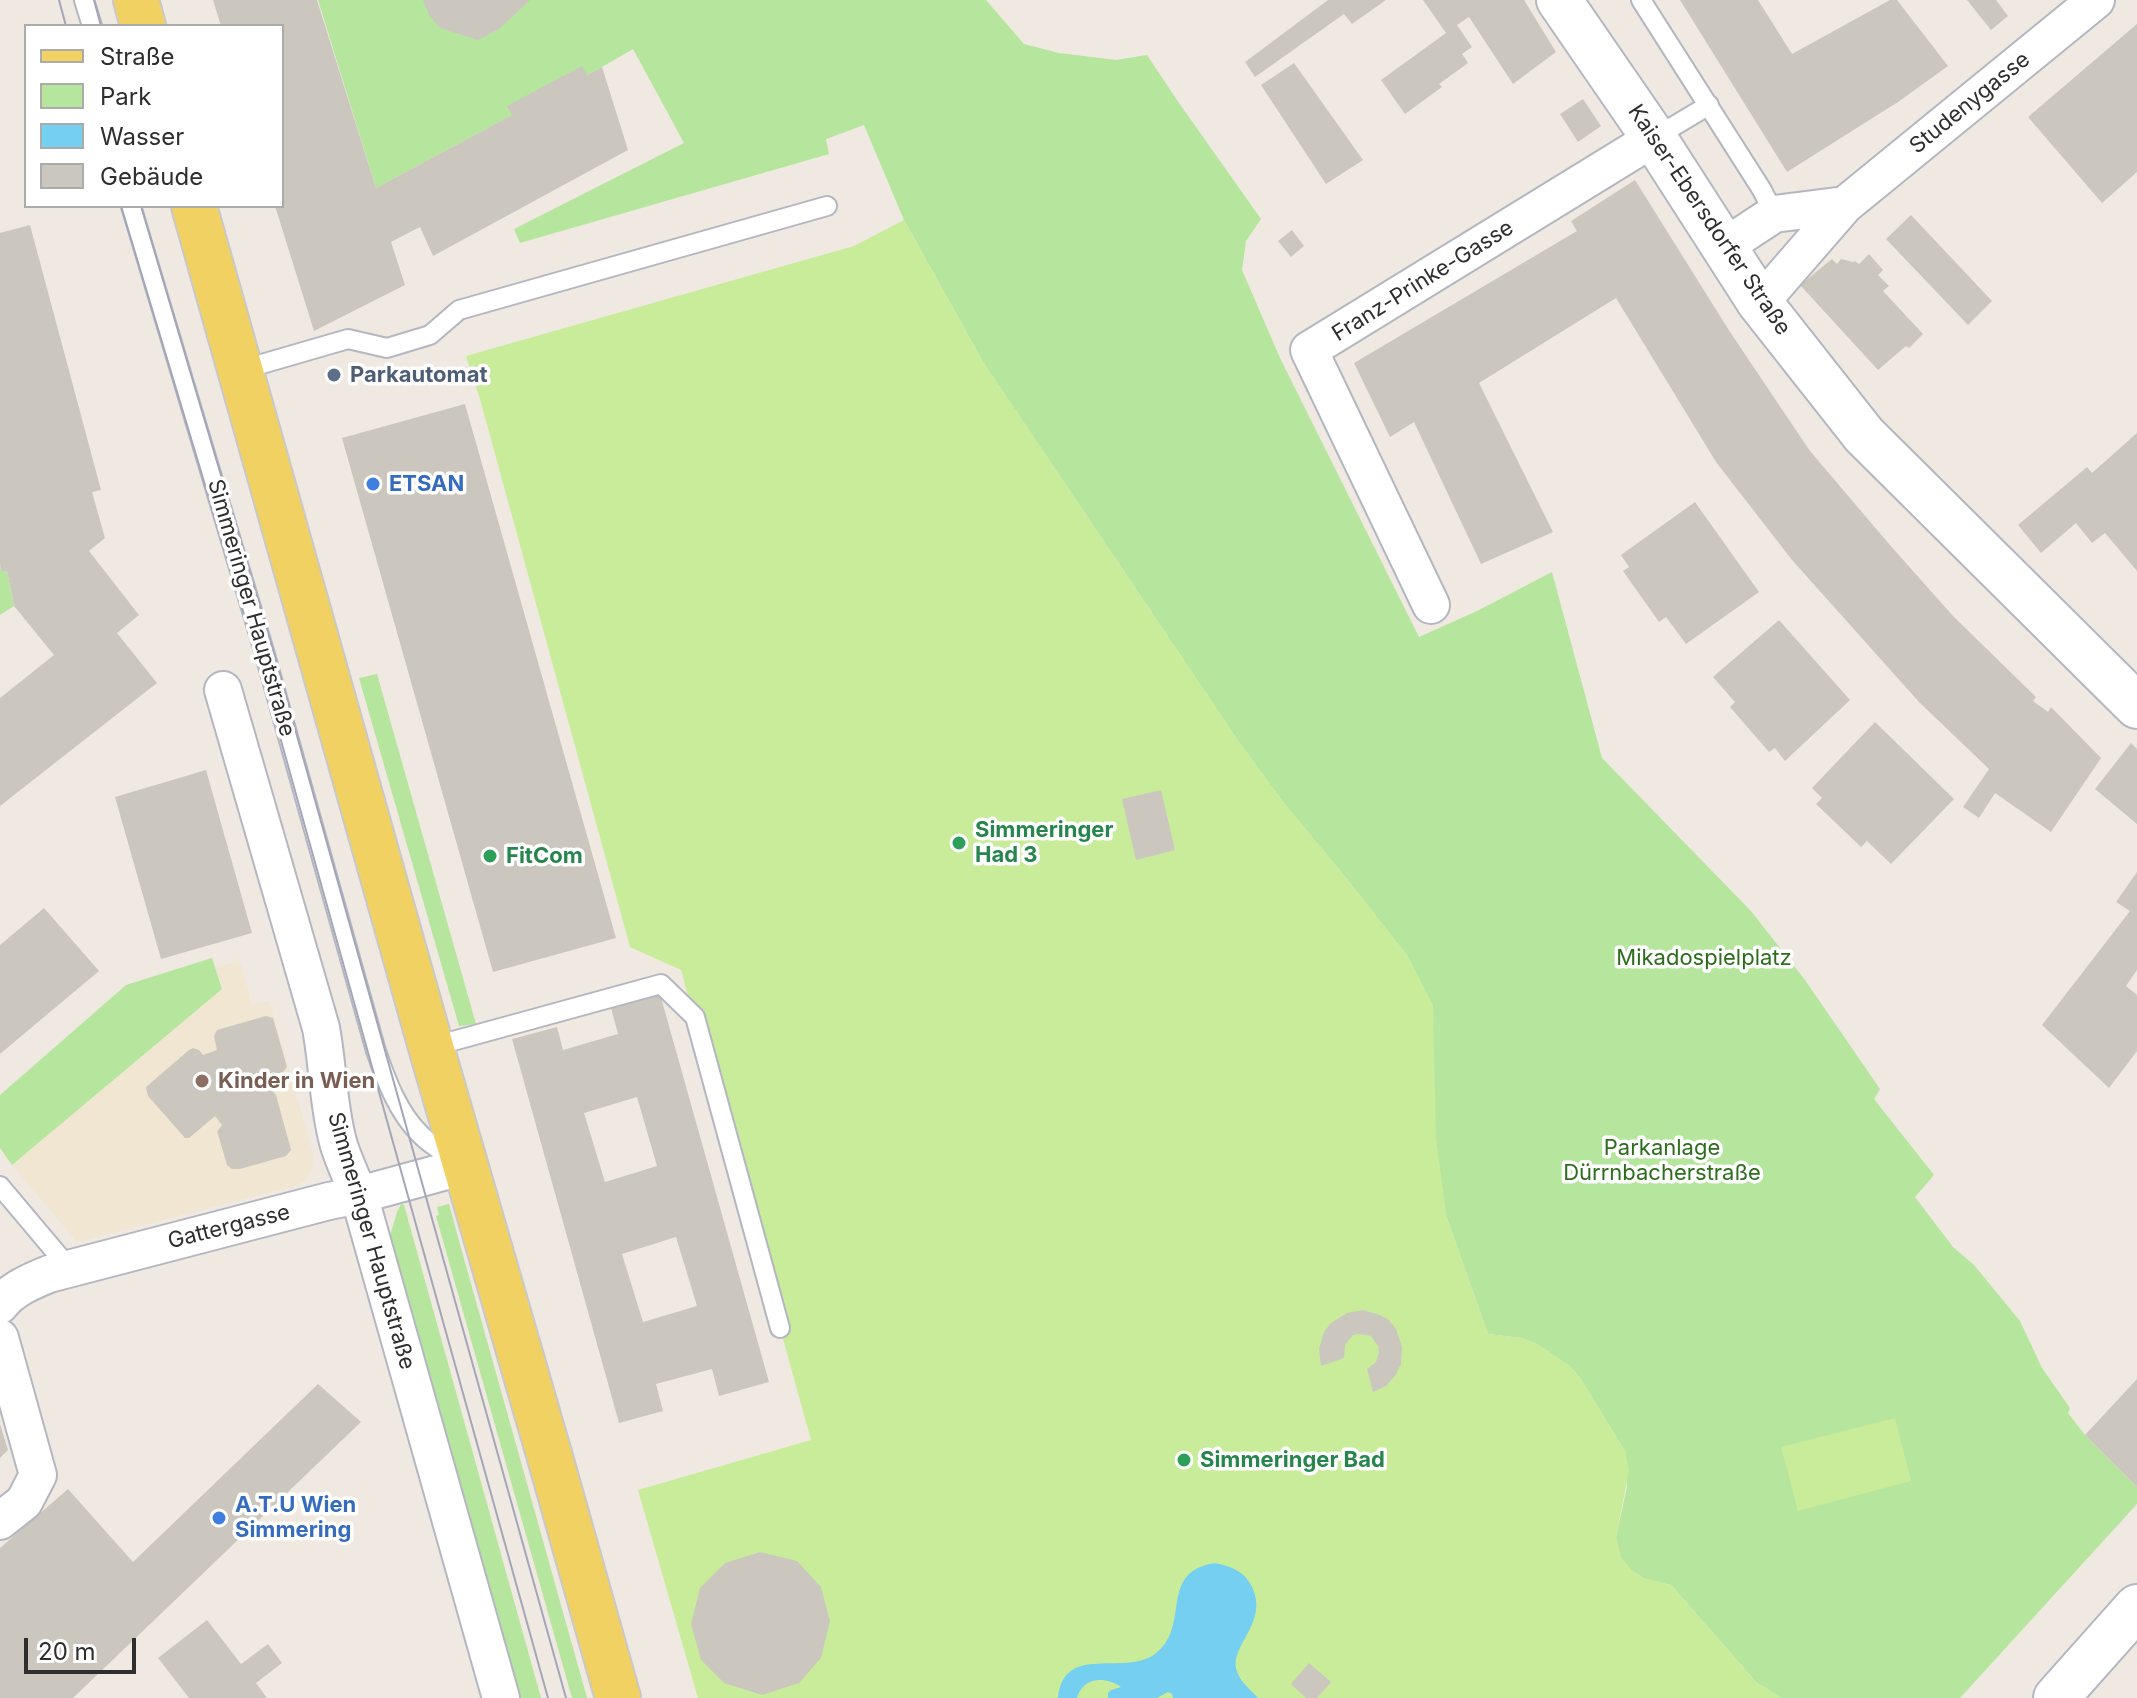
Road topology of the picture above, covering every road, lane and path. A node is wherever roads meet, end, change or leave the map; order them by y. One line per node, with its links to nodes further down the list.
1 (84, 0): 6 (lane)
2 (136, 0): 7 (main road)
3 (1559, 0): 9 (main road, Kaiser-Ebersdorfer Straße)
4 (1641, 0): 8 (lane)
5 (2096, 0): 10 (street, Studenygasse)
6 (91, 24)
7 (142, 24)
8 (1709, 105): 9 (lane); 14 (lane)
9 (1654, 138): 15 (main road, Kaiser-Ebersdorfer Straße); 18 (street, Franz-Prinke-Gasse)
10 (1845, 205): 14 (street); 16 (street, Studenygasse)
11 (827, 206): 17 (lane)
12 (132, 208): 22 (lane, Simmeringer Hauptstraße)
13 (195, 208): 17 (main road)
14 (1774, 214): 15 (street)
15 (1724, 247): 16 (main road, Kaiser-Ebersdorfer Straße)
16 (1760, 303): 20 (main road, Kaiser-Ebersdorfer Straße)
17 (241, 370): 21 (main road)
18 (1431, 605)
19 (223, 690): 24 (street, Simmeringer Hauptstraße)
20 (2137, 706)
21 (431, 1047): 22 (main road); 27 (lane)
22 (465, 1166): 24 (street, Gattergasse); 32 (main road)
23 (0, 1186): 25 (lane)
24 (359, 1195): 25 (street, Gattergasse); 31 (street, Simmeringer Hauptstraße)
25 (69, 1268): 26 (street, Gattergasse)
26 (0, 1305)
27 (780, 1328)
28 (0, 1338): 29 (street)
29 (0, 1521)
30 (2137, 1607): 33 (main road)
31 (501, 1698)
32 (618, 1698)
33 (2056, 1698)

